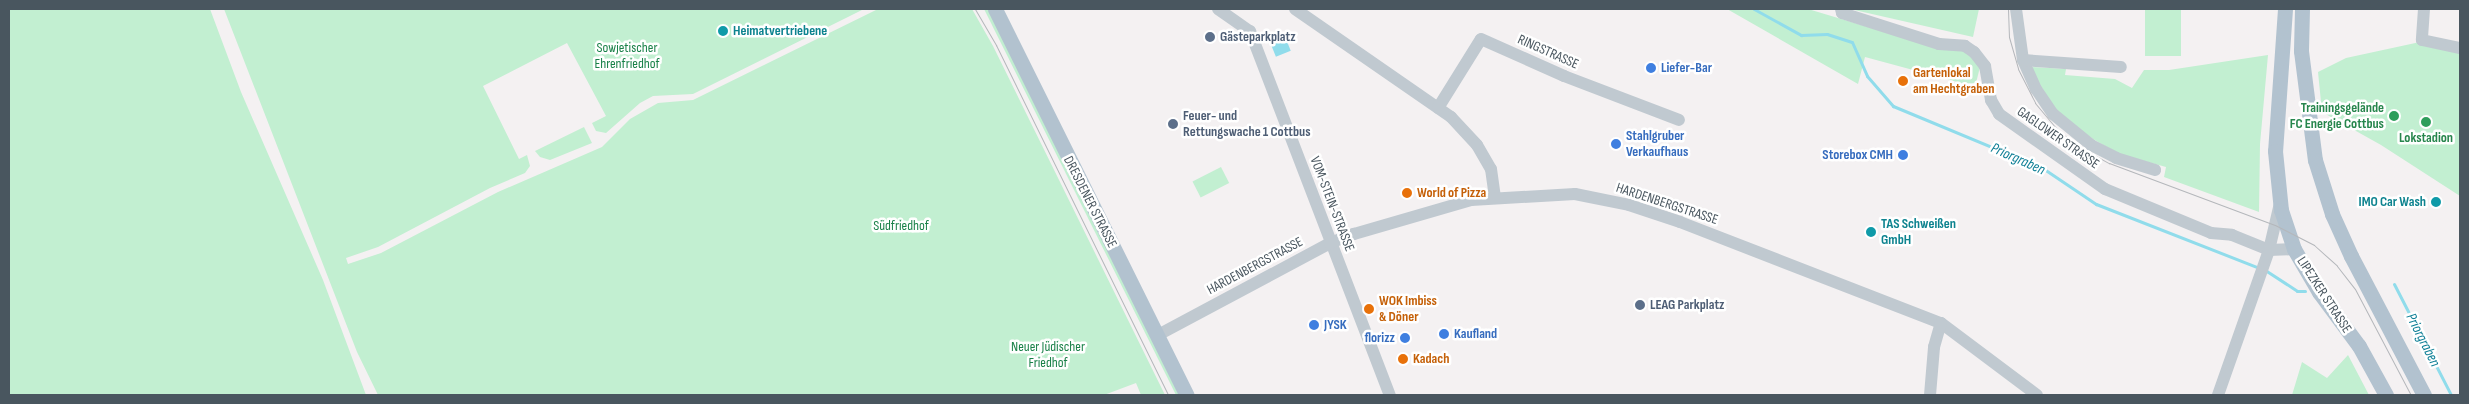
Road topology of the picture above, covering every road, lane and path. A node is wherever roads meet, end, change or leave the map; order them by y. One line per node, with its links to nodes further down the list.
1 (995, 9): 21 (main road, DRESDENER STRASSE)
2 (1218, 9): 17 (street, VOM-STEIN-STRASSE)
3 (1295, 9): 12 (street)
4 (1842, 9): 19 (street, GAGLOWER STRASSE)
5 (2016, 9): 10 (street)
6 (2286, 9): 16 (main road, LIPEZKER STRASSE)
7 (2302, 9): 28 (main road)
8 (2424, 9): 9 (street)
9 (2460, 48)
10 (2023, 60): 11 (street); 14 (street)
11 (2121, 67)
12 (1438, 108): 13 (street, RINGSTRASSE); 15 (street)
13 (1679, 120)
14 (2155, 170)
15 (1500, 197): 17 (street, HARDENBERGSTRASSE); 20 (street, HARDENBERGSTRASSE)
16 (2280, 203): 18 (main road, LIPEZKER STRASSE); 19 (street)
17 (1330, 243): 21 (street, HARDENBERGSTRASSE); 23 (street, VOM-STEIN-STRASSE)
18 (2294, 248): 19 (street, GAGLOWER STRASSE); 27 (main road, LIPEZKER STRASSE)
19 (2268, 254): 26 (street)
20 (1941, 323): 24 (street); 25 (street, HARDENBERGSTRASSE)
21 (1158, 334): 22 (main road, DRESDENER STRASSE)
22 (1187, 395)
23 (1390, 395)
24 (1930, 395)
25 (2036, 395)
26 (2218, 395)
27 (2386, 395)
28 (2424, 395)

